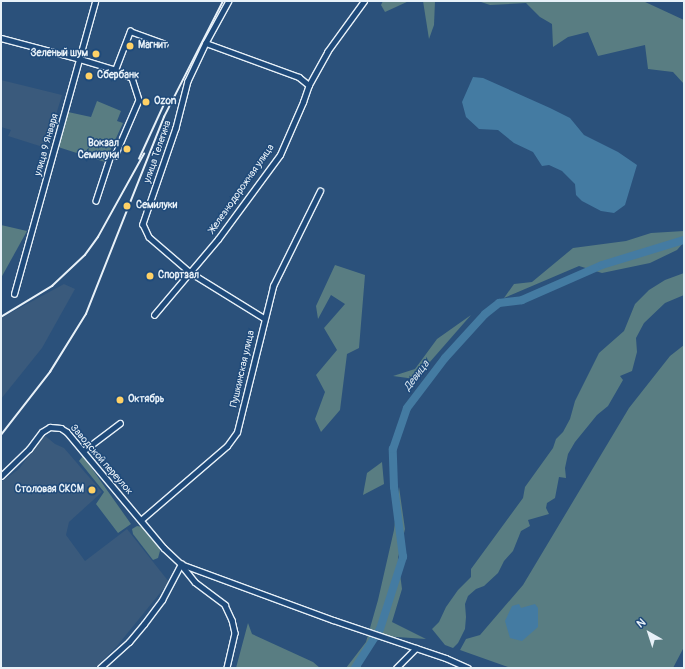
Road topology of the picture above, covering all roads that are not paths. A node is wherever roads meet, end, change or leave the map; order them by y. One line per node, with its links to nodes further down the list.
1 (95, 1): 7 (street, улица 9 Января)
2 (229, 1): 5 (street, улица Телегина)
3 (364, 1): 9 (street, Железнодорожная улица)
4 (1, 38): 7 (street)
5 (206, 43): 9 (street); 12 (street, улица Телегина)
6 (165, 44): 8 (street)
7 (80, 59): 8 (street); 13 (street, улица 9 Января)
8 (115, 70): 11 (street)
9 (309, 86): 12 (street, Железнодорожная улица)
10 (320, 192): 15 (street, Пушкинская улица)
11 (96, 201)
12 (191, 273): 14 (street, Железнодорожная улица); 15 (street, улица Телегина)
13 (14, 294)
14 (154, 315)
15 (264, 318): 19 (street, Пушкинская улица)
16 (120, 423): 17 (street)
17 (83, 450): 18 (street, Заводской переулок); 19 (street, Заводской переулок)
18 (1, 476)
19 (141, 520): 20 (street, Заводской переулок)
20 (181, 564): 21 (street); 22 (street); 23 (street)
21 (416, 648): 24 (street); 25 (street)
22 (100, 668)
23 (227, 668)
24 (396, 668)
25 (468, 668)

